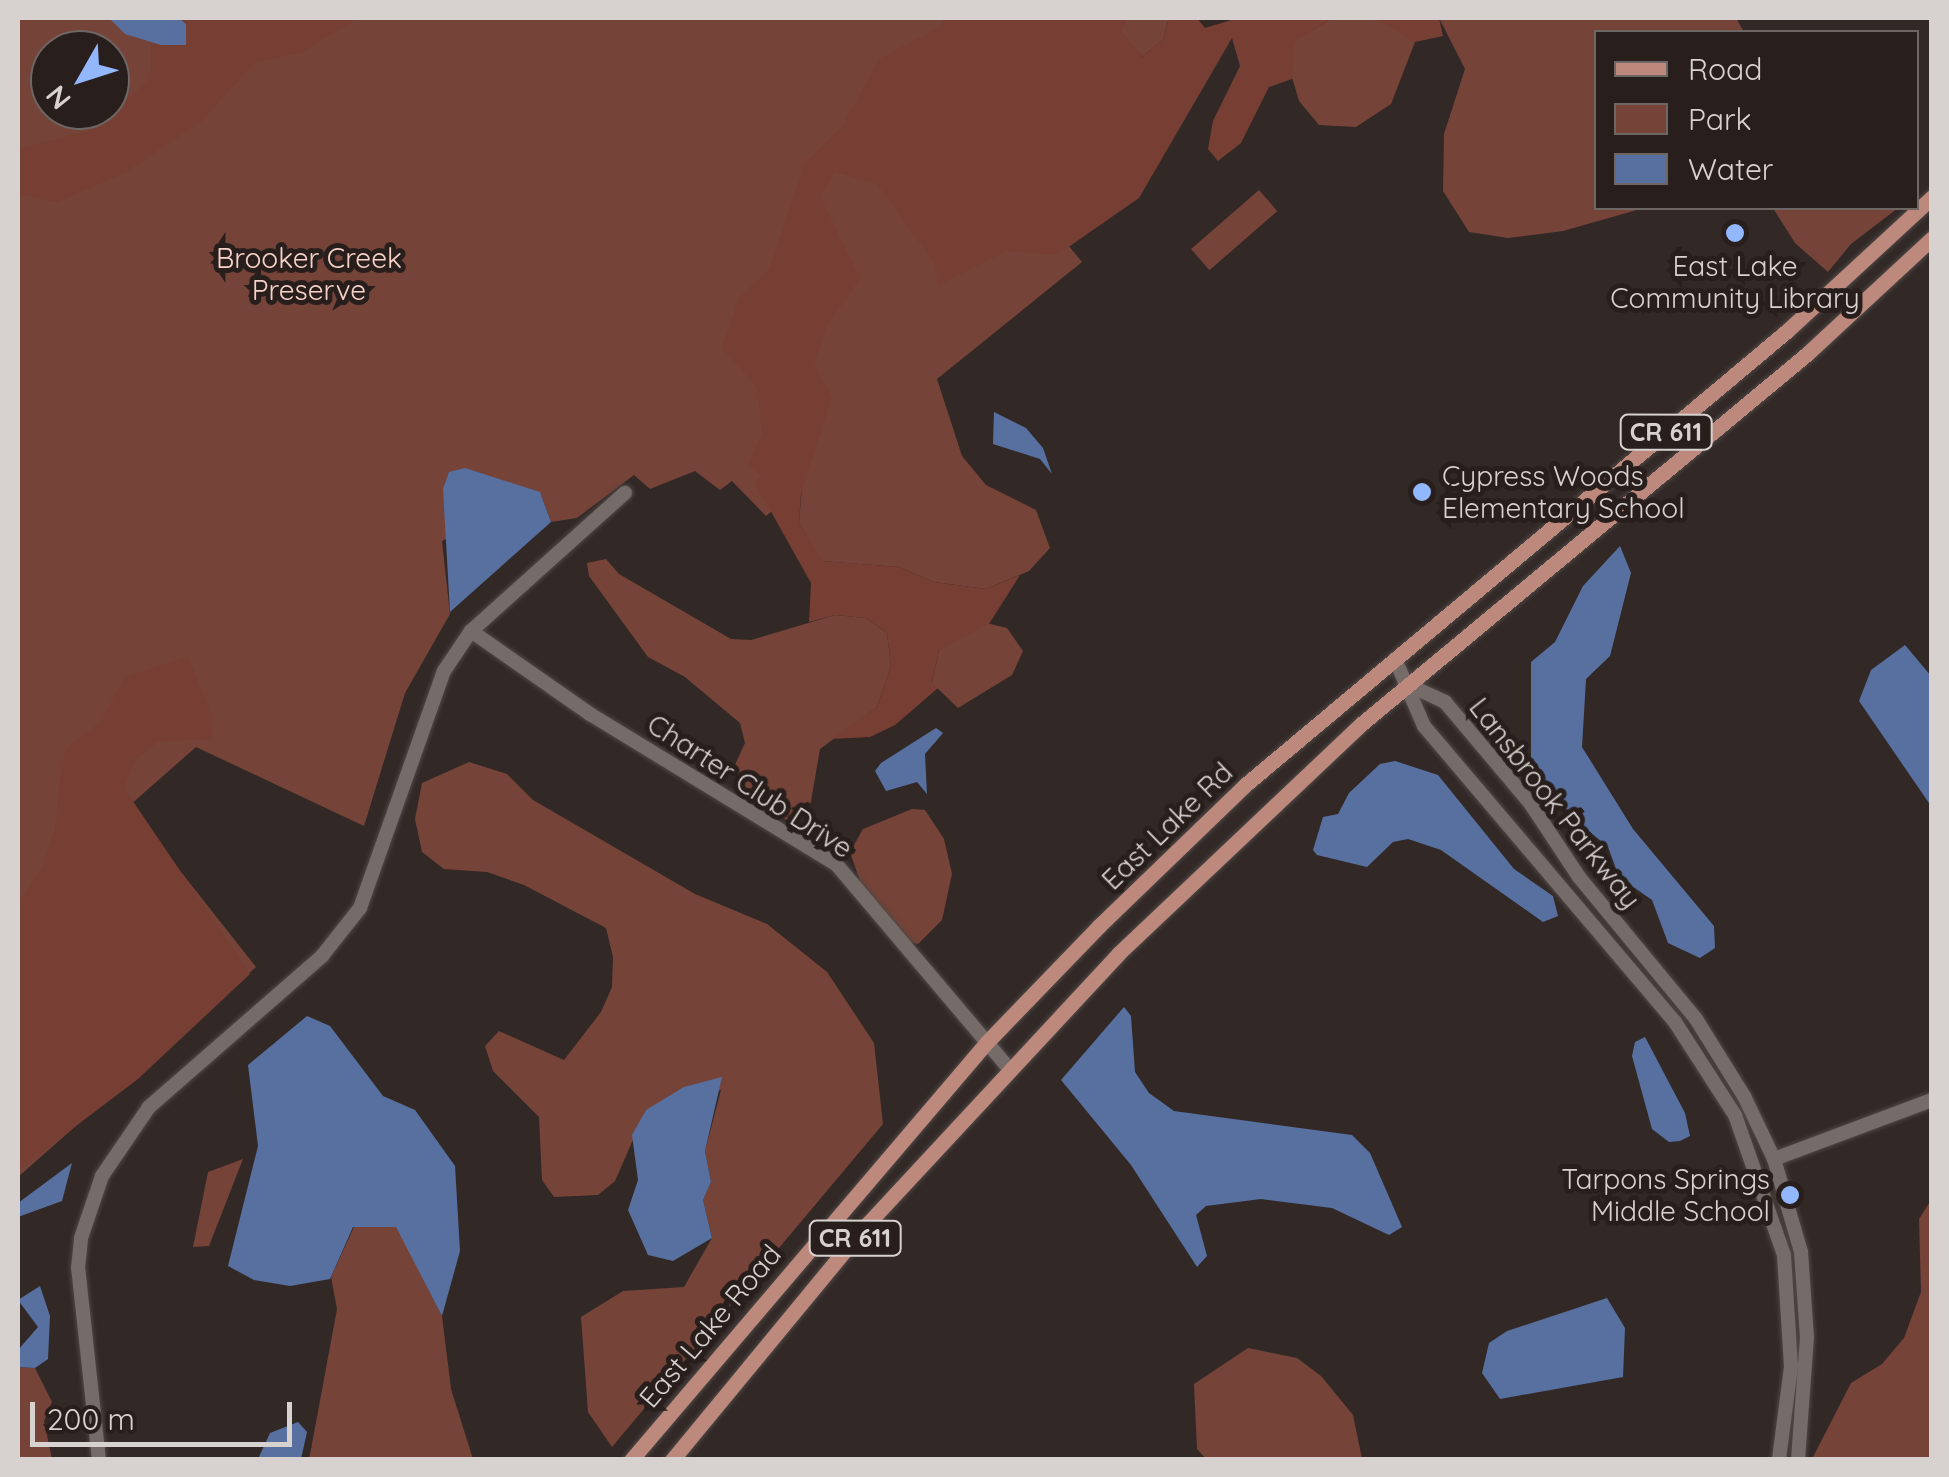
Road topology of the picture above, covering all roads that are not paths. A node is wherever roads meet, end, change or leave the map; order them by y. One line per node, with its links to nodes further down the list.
1 (1918, 210): 5 (main road, CR 611)
2 (1932, 238): 6 (main road, CR 611)
3 (625, 493): 4 (street)
4 (471, 631): 7 (street, Charter Club Drive); 11 (street)
5 (1395, 659): 6 (street); 7 (main road, East Lake Rd / CR 611)
6 (1410, 686): 8 (main road, East Lake Rd / CR 611); 10 (street, Lansbrook Parkway); 14 (street, Lansbrook Parkway)
7 (986, 1043): 8 (street, Charter Club Drive); 12 (main road, East Lake Road / CR 611)
8 (1008, 1066): 13 (main road, East Lake Road / CR 611)
9 (1932, 1100): 10 (street)
10 (1774, 1159): 15 (street, Lansbrook Parkway)
11 (99, 1460)
12 (631, 1460)
13 (672, 1460)
14 (1778, 1460)
15 (1798, 1460)

